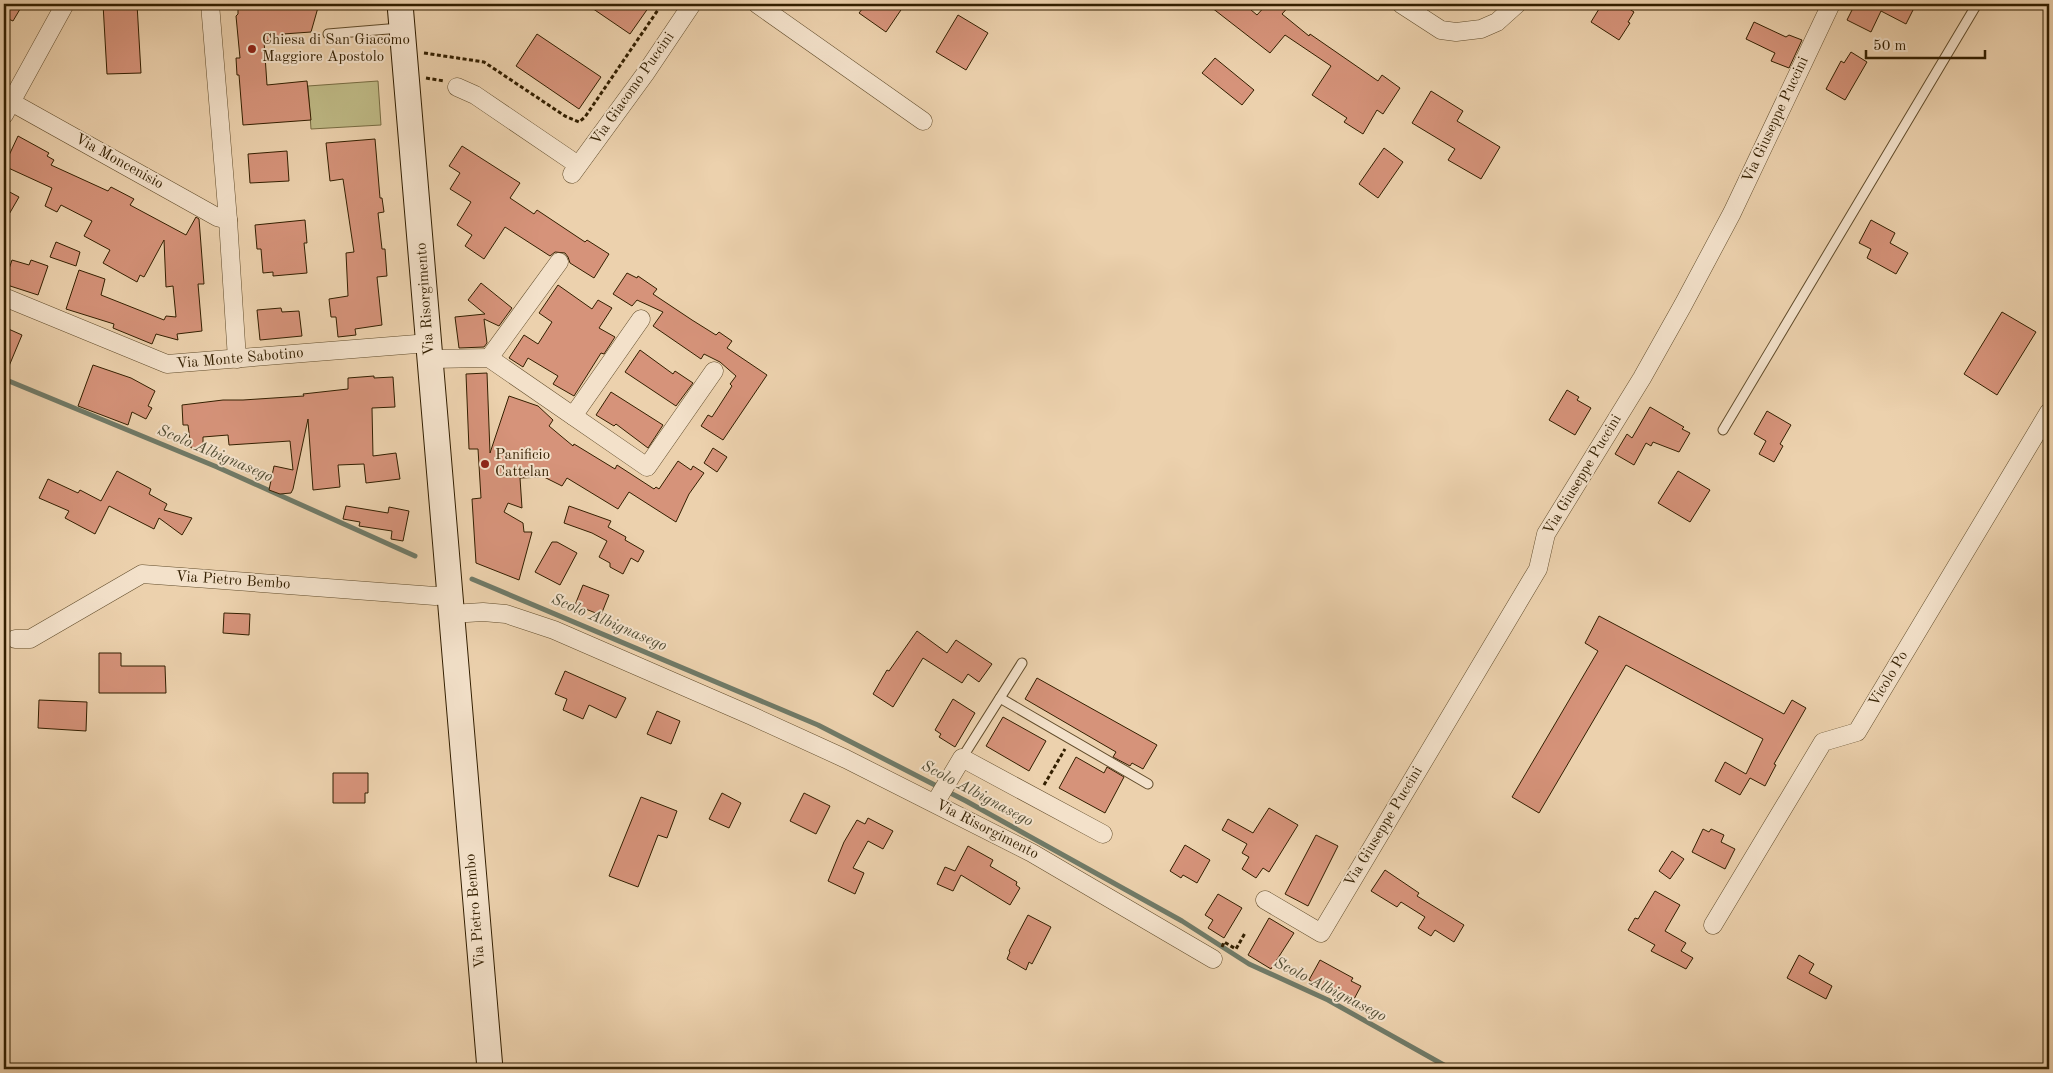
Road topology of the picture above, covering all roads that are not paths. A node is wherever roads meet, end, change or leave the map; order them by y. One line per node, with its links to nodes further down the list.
1 (65, 4): 12 (street)
2 (210, 4): 14 (street)
3 (692, 4): 11 (street, Via Giacomo Puccini)
4 (757, 4): 13 (street)
5 (1401, 4): 6 (street)
6 (1517, 4)
7 (1831, 4): 34 (street, Via Giuseppe Puccini)
8 (1977, 4): 24 (lane)
9 (401, 16): 10 (lane); 18 (main road, Via Risorgimento)
10 (328, 34)
11 (457, 87)
12 (6, 105): 14 (street, Via Moncenisio)
13 (923, 122)
14 (228, 220): 20 (street)
15 (559, 262): 19 (street)
16 (4, 297): 20 (street, Via Monte Sabotino)
17 (641, 319): 23 (street)
18 (430, 351): 19 (street, Via Monte Sabotino); 20 (street, Via Monte Sabotino); 25 (main road, Via Risorgimento)
19 (489, 358): 23 (street)
20 (237, 359)
21 (714, 371): 23 (street)
22 (2049, 412): 35 (street, Vicolo Po)
23 (573, 416)
24 (1723, 430)
25 (450, 605): 26 (street, Via Pietro Bembo); 29 (street, Via Pietro Bembo); 37 (main road, Via Pietro Bembo)
26 (15, 639)
27 (1022, 663): 28 (lane)
28 (1000, 698): 30 (lane); 31 (lane)
29 (752, 716): 32 (street, Via Risorgimento)
30 (962, 758): 32 (street); 33 (street)
31 (1148, 784)
32 (940, 794): 36 (street, Via Risorgimento)
33 (1103, 834)
34 (1265, 900)
35 (1714, 926)
36 (1213, 959)
37 (489, 1064)

